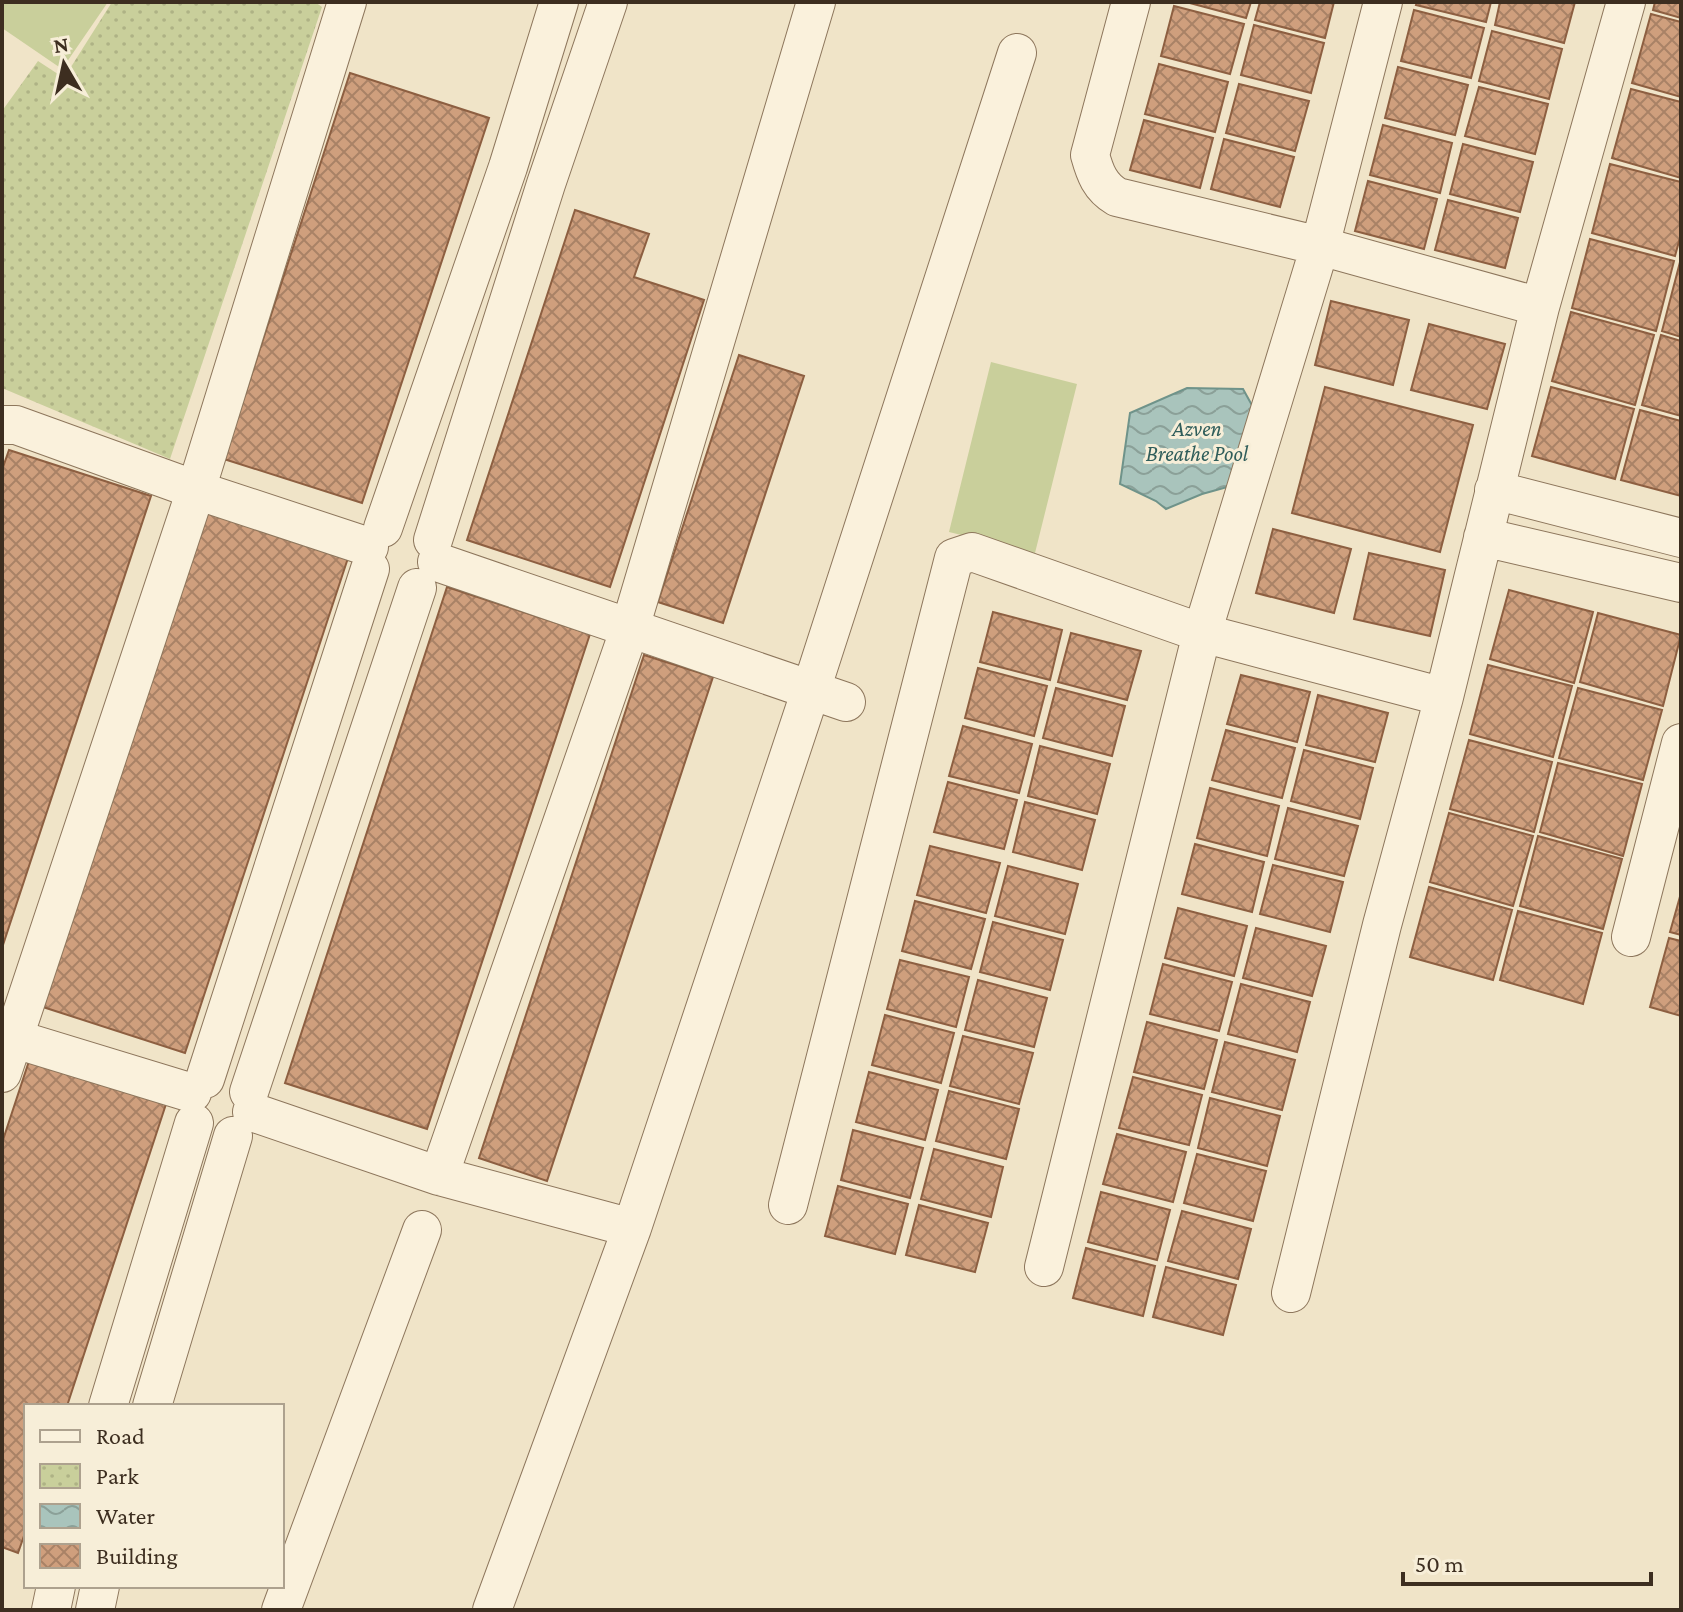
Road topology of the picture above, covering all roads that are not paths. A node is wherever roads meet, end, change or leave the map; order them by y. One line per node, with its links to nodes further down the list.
1 (347, 2): 14 (street)
2 (559, 2): 9 (street)
3 (608, 2): 10 (street)
4 (816, 2): 21 (street)
5 (1131, 2): 11 (street)
6 (1383, 2): 11 (street)
7 (1626, 2): 12 (street)
8 (1017, 53): 23 (street)
9 (508, 167): 10 (street); 18 (street)
10 (546, 184): 19 (street)
11 (1320, 246): 12 (street); 22 (street)
12 (1540, 307): 15 (street)
13 (2, 425): 14 (street)
14 (196, 490): 18 (street); 28 (street)
15 (1494, 490): 16 (street); 17 (street)
16 (1483, 537): 20 (street); 24 (street)
17 (1681, 538)
18 (374, 548): 19 (street); 19 (street); 29 (street)
19 (429, 563): 21 (street); 30 (street)
20 (1681, 583)
21 (630, 628): 23 (street); 31 (street)
22 (1202, 633): 24 (street); 32 (street); 35 (street)
23 (811, 690): 25 (street); 33 (street)
24 (1444, 697): 36 (street)
25 (846, 702)
26 (1681, 743): 27 (street)
27 (1631, 937)
28 (6, 1049): 29 (street)
29 (197, 1099): 30 (street); 30 (street); 37 (street)
30 (245, 1113): 31 (street); 38 (street)
31 (439, 1176): 33 (street)
32 (788, 1205)
33 (632, 1228): 42 (street)
34 (422, 1230): 41 (street)
35 (1044, 1267)
36 (1291, 1293)
37 (109, 1404)
38 (153, 1404)
39 (100, 1588): 40 (street)
40 (95, 1610)
41 (281, 1610)
42 (492, 1610)

